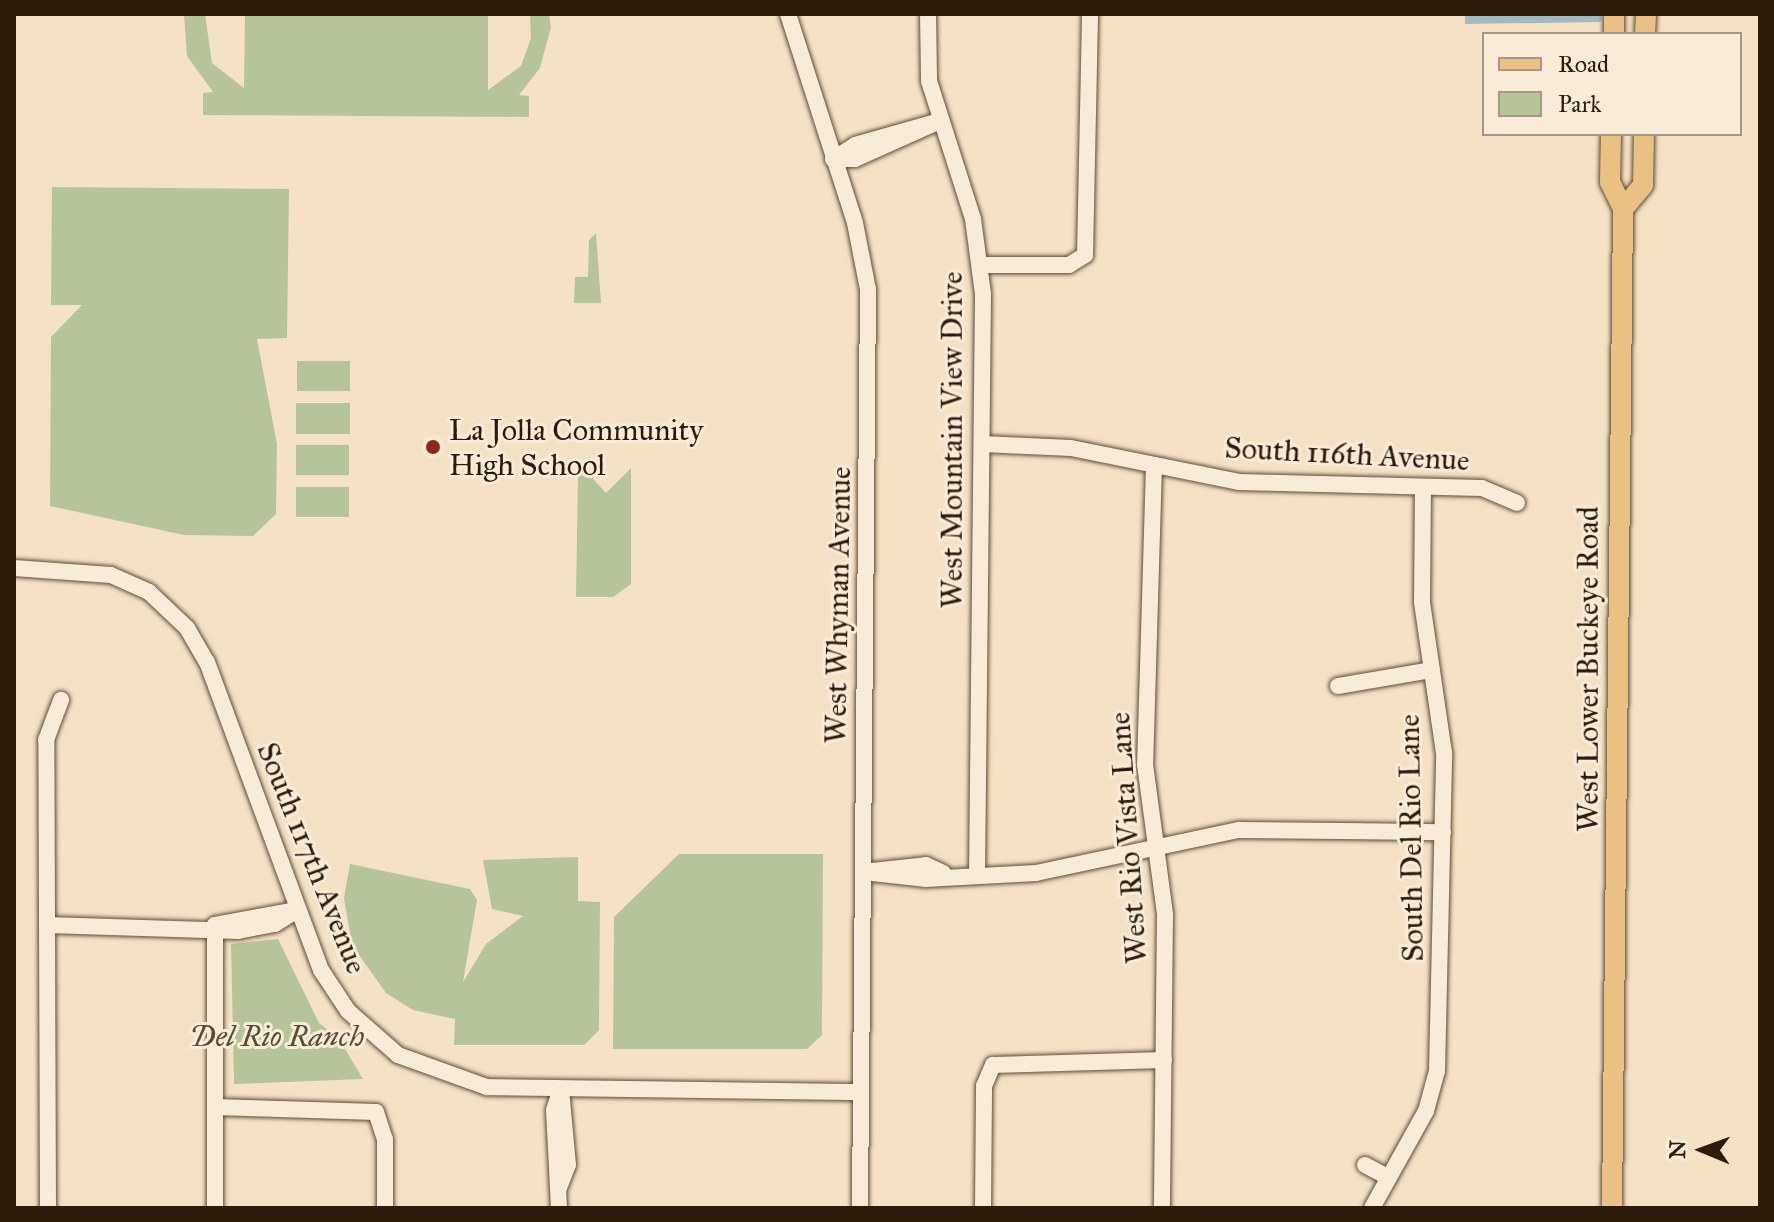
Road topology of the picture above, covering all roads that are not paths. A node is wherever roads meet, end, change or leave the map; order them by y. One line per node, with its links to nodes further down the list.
1 (788, 14): 7 (street, West Whyman Avenue)
2 (928, 14): 4 (street, West Mountain View Drive)
3 (1090, 14): 9 (street)
4 (940, 121): 7 (street); 9 (street, West Mountain View Drive)
5 (1611, 136): 8 (main road, West Lower Buckeye Road)
6 (1644, 136): 8 (main road)
7 (833, 159): 20 (street, West Whyman Avenue)
8 (1623, 209): 39 (main road, West Lower Buckeye Road)
9 (981, 265): 10 (street, West Mountain View Drive)
10 (982, 444): 11 (street, South 116th Avenue); 21 (street, West Mountain View Drive)
11 (1154, 465): 12 (street, South 116th Avenue); 19 (street, West Rio Vista Lane)
12 (1423, 487): 13 (street, South 116th Avenue); 15 (street, South Del Rio Lane)
13 (1517, 503)
14 (14, 568): 22 (street, South 117th Avenue)
15 (1432, 670): 16 (street); 18 (street, South Del Rio Lane)
16 (1338, 686)
17 (61, 700): 23 (street)
18 (1443, 832): 19 (street); 30 (street, South Del Rio Lane)
19 (1155, 846): 21 (street); 25 (street, West Rio Vista Lane)
20 (863, 872): 21 (street); 27 (street, West Whyman Avenue)
21 (977, 874)
22 (297, 910): 24 (street); 26 (street, South 117th Avenue)
23 (47, 925): 24 (street); 31 (street)
24 (215, 925): 28 (street)
25 (1164, 1060): 36 (street); 37 (street, West Rio Vista Lane)
26 (561, 1089): 27 (street, South 117th Avenue); 34 (street)
27 (861, 1092): 35 (street, West Whyman Avenue)
28 (215, 1107): 32 (street); 33 (street)
29 (1365, 1165): 30 (street)
30 (1389, 1178): 38 (street, South Del Rio Lane)
31 (48, 1208)
32 (215, 1208)
33 (385, 1208)
34 (559, 1208)
35 (860, 1208)
36 (983, 1208)
37 (1162, 1208)
38 (1372, 1208)
39 (1612, 1208)

